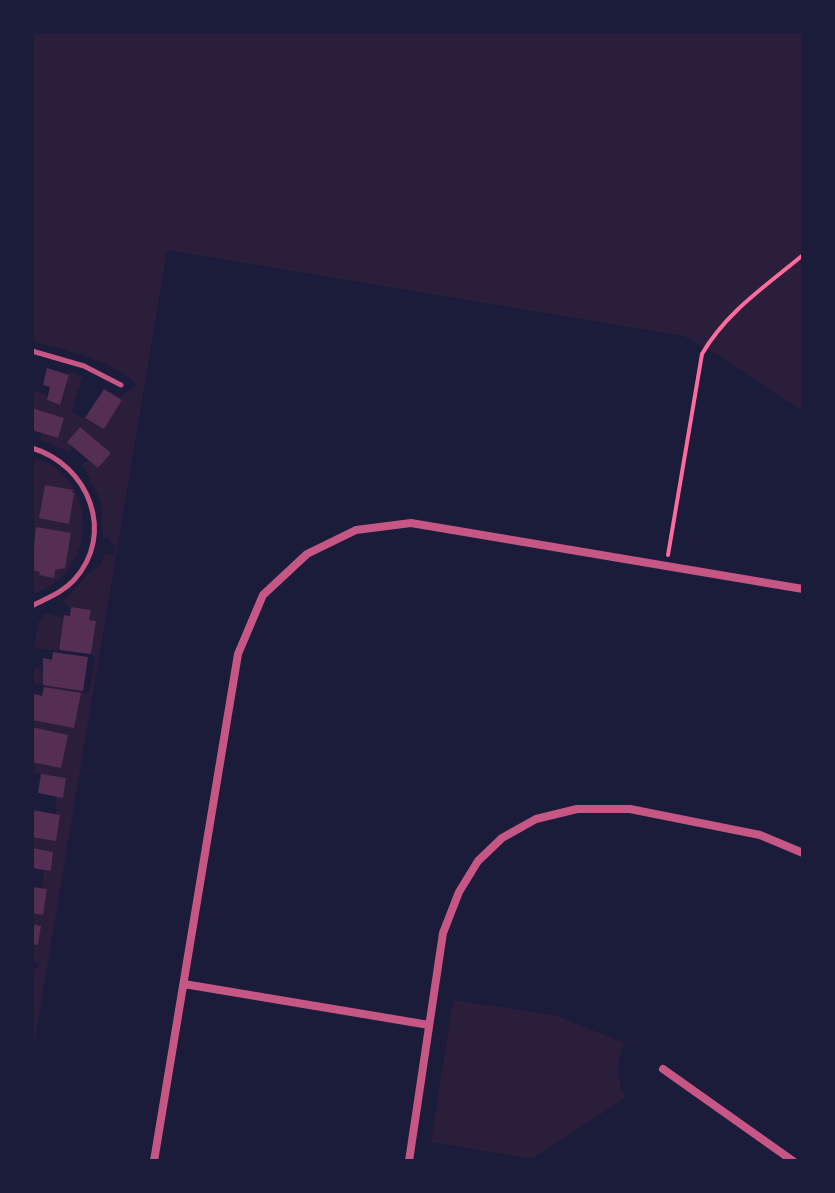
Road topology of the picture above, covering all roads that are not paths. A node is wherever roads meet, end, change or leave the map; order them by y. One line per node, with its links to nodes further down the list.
1 (32, 351): 2 (lane)
2 (121, 385)
3 (32, 448): 5 (lane)
4 (803, 589): 7 (street)
5 (32, 606)
6 (803, 853): 8 (street)
7 (184, 984): 8 (street); 10 (street)
8 (429, 1025): 11 (street)
9 (663, 1069): 12 (street)
10 (154, 1161)
11 (409, 1161)
12 (793, 1161)

